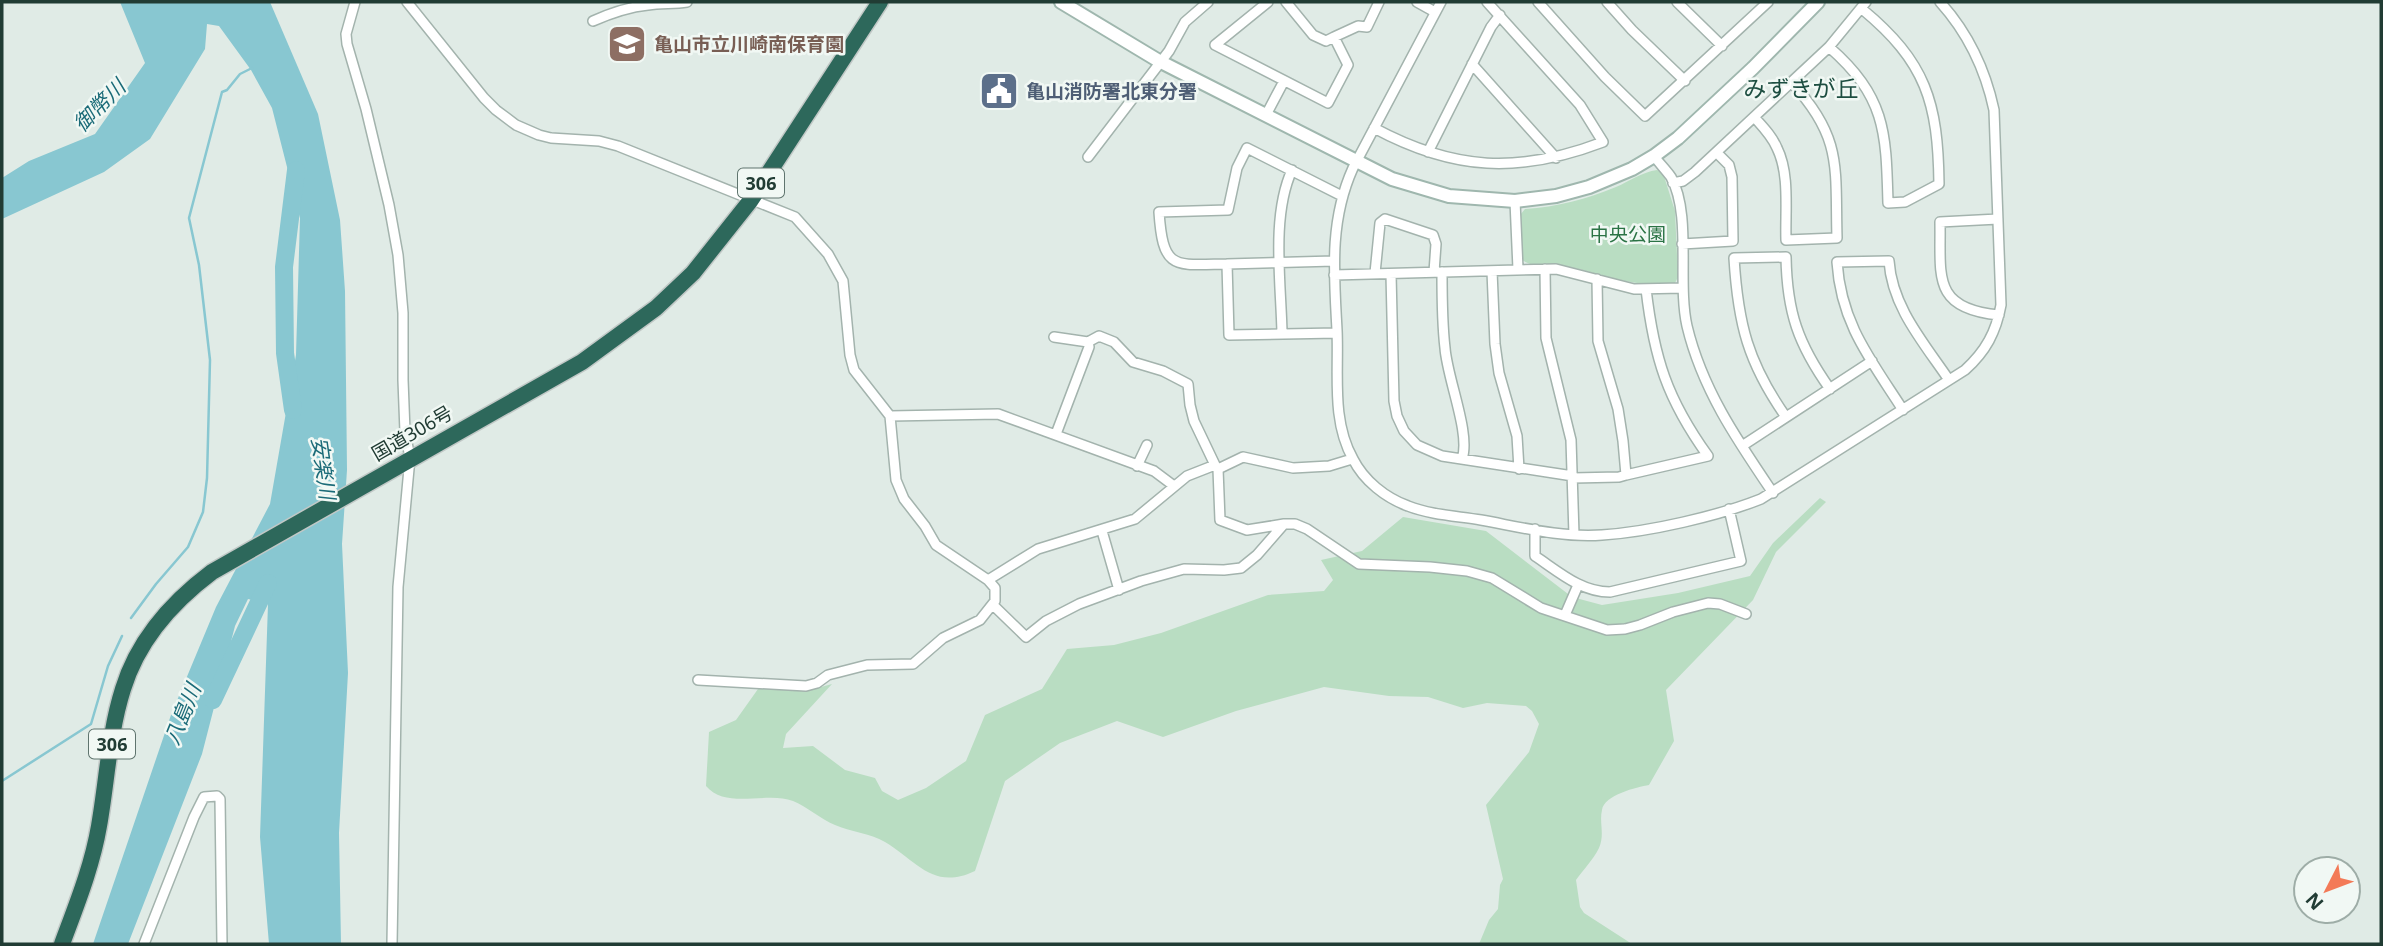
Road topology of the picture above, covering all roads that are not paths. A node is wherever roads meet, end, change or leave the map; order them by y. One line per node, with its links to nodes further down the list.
1 (355, 2): 78 (street)
2 (407, 2): 45 (street)
3 (687, 2): 24 (street)
4 (880, 2): 45 (highway, 国道306号 / 306)
5 (1061, 2): 28 (street)
6 (1208, 2): 28 (street)
7 (1268, 2): 30 (street)
8 (1286, 2): 25 (street)
9 (1379, 2): 25 (street)
10 (1416, 2): 22 (street)
11 (1441, 2): 22 (street)
12 (1487, 2): 23 (street)
13 (1538, 2): 31 (street)
14 (1607, 2): 31 (street)
15 (1677, 2): 26 (street)
16 (1752, 2): 21 (street)
17 (1768, 2): 21 (street)
18 (1818, 2): 38 (street)
19 (1940, 2): 47 (street)
20 (1864, 5): 27 (street); 27 (street)
21 (1761, 10): 26 (street)
22 (1435, 12): 35 (street)
23 (1500, 15): 29 (street); 40 (street)
24 (593, 21)
25 (1334, 37): 30 (street)
26 (1722, 46): 31 (street)
27 (1829, 47): 32 (street)
28 (1159, 61): 33 (street); 39 (street)
29 (1472, 64): 36 (street); 40 (street)
30 (1284, 81): 33 (street)
31 (1685, 81)
32 (1792, 83): 34 (street); 34 (street)
33 (1266, 115): 41 (street)
34 (1754, 117): 37 (street)
35 (1374, 128): 36 (street); 41 (street)
36 (1429, 152): 40 (street)
37 (1717, 153): 43 (street); 48 (street)
38 (1654, 156): 43 (street); 46 (street)
39 (1088, 157)
40 (1556, 158)
41 (1357, 161): 44 (street); 46 (street)
42 (1292, 170): 44 (street); 50 (street); 51 (street)
43 (1673, 183): 48 (street)
44 (1342, 196): 49 (street)
45 (751, 200): 71 (street); 78 (highway, 国道306号 / 306)
46 (1515, 201): 52 (street)
47 (1998, 219): 62 (street); 62 (street)
48 (1682, 244): 60 (street)
49 (1334, 261): 50 (street); 58 (street)
50 (1280, 262): 51 (street); 63 (street)
51 (1227, 264): 63 (street)
52 (1518, 269): 53 (street); 54 (street)
53 (1545, 269): 59 (street); 83 (street)
54 (1492, 271): 55 (street); 81 (street)
55 (1438, 272): 56 (street); 57 (street); 77 (street)
56 (1375, 274): 57 (street); 58 (street)
57 (1391, 274): 77 (street)
58 (1334, 275): 64 (street)
59 (1597, 279): 61 (street); 82 (street)
60 (1683, 288): 61 (street); 75 (street)
61 (1646, 289): 82 (street)
62 (1999, 315): 68 (street)
63 (1282, 332): 64 (street)
64 (1337, 333): 76 (street)
65 (1054, 337): 66 (street)
66 (1088, 342): 73 (street); 80 (street)
67 (1872, 361): 68 (street); 69 (street); 70 (street)
68 (1949, 380): 70 (street)
69 (1830, 389): 72 (street); 72 (street)
70 (1903, 410): 85 (street)
71 (890, 416): 73 (street); 91 (street)
72 (1786, 417): 75 (street)
73 (1056, 434): 79 (street)
74 (1147, 445): 79 (street)
75 (1742, 446): 85 (street)
76 (1352, 459): 80 (street); 88 (street)
77 (1462, 459): 81 (street)
78 (405, 461): 98 (highway, 国道306号 / 306); 101 (street)
79 (1137, 466): 84 (street)
80 (1217, 467): 84 (street); 87 (street)
81 (1519, 469): 83 (street)
82 (1626, 475): 83 (street)
83 (1573, 477): 90 (street)
84 (1174, 486): 89 (street)
85 (1773, 493): 86 (street)
86 (1729, 509): 90 (street); 92 (street)
87 (1284, 524): 93 (street); 96 (street)
88 (1535, 529): 90 (street); 92 (street)
89 (1102, 531): 91 (street); 93 (street)
90 (1574, 535)
91 (988, 580): 94 (street)
92 (1578, 585): 96 (street)
93 (1119, 590): 94 (street)
94 (993, 606): 97 (street)
95 (1746, 614): 96 (street)
96 (1565, 615)
97 (698, 680)
98 (62, 944)
99 (144, 944): 100 (street)
100 (222, 944)
101 (392, 944)

